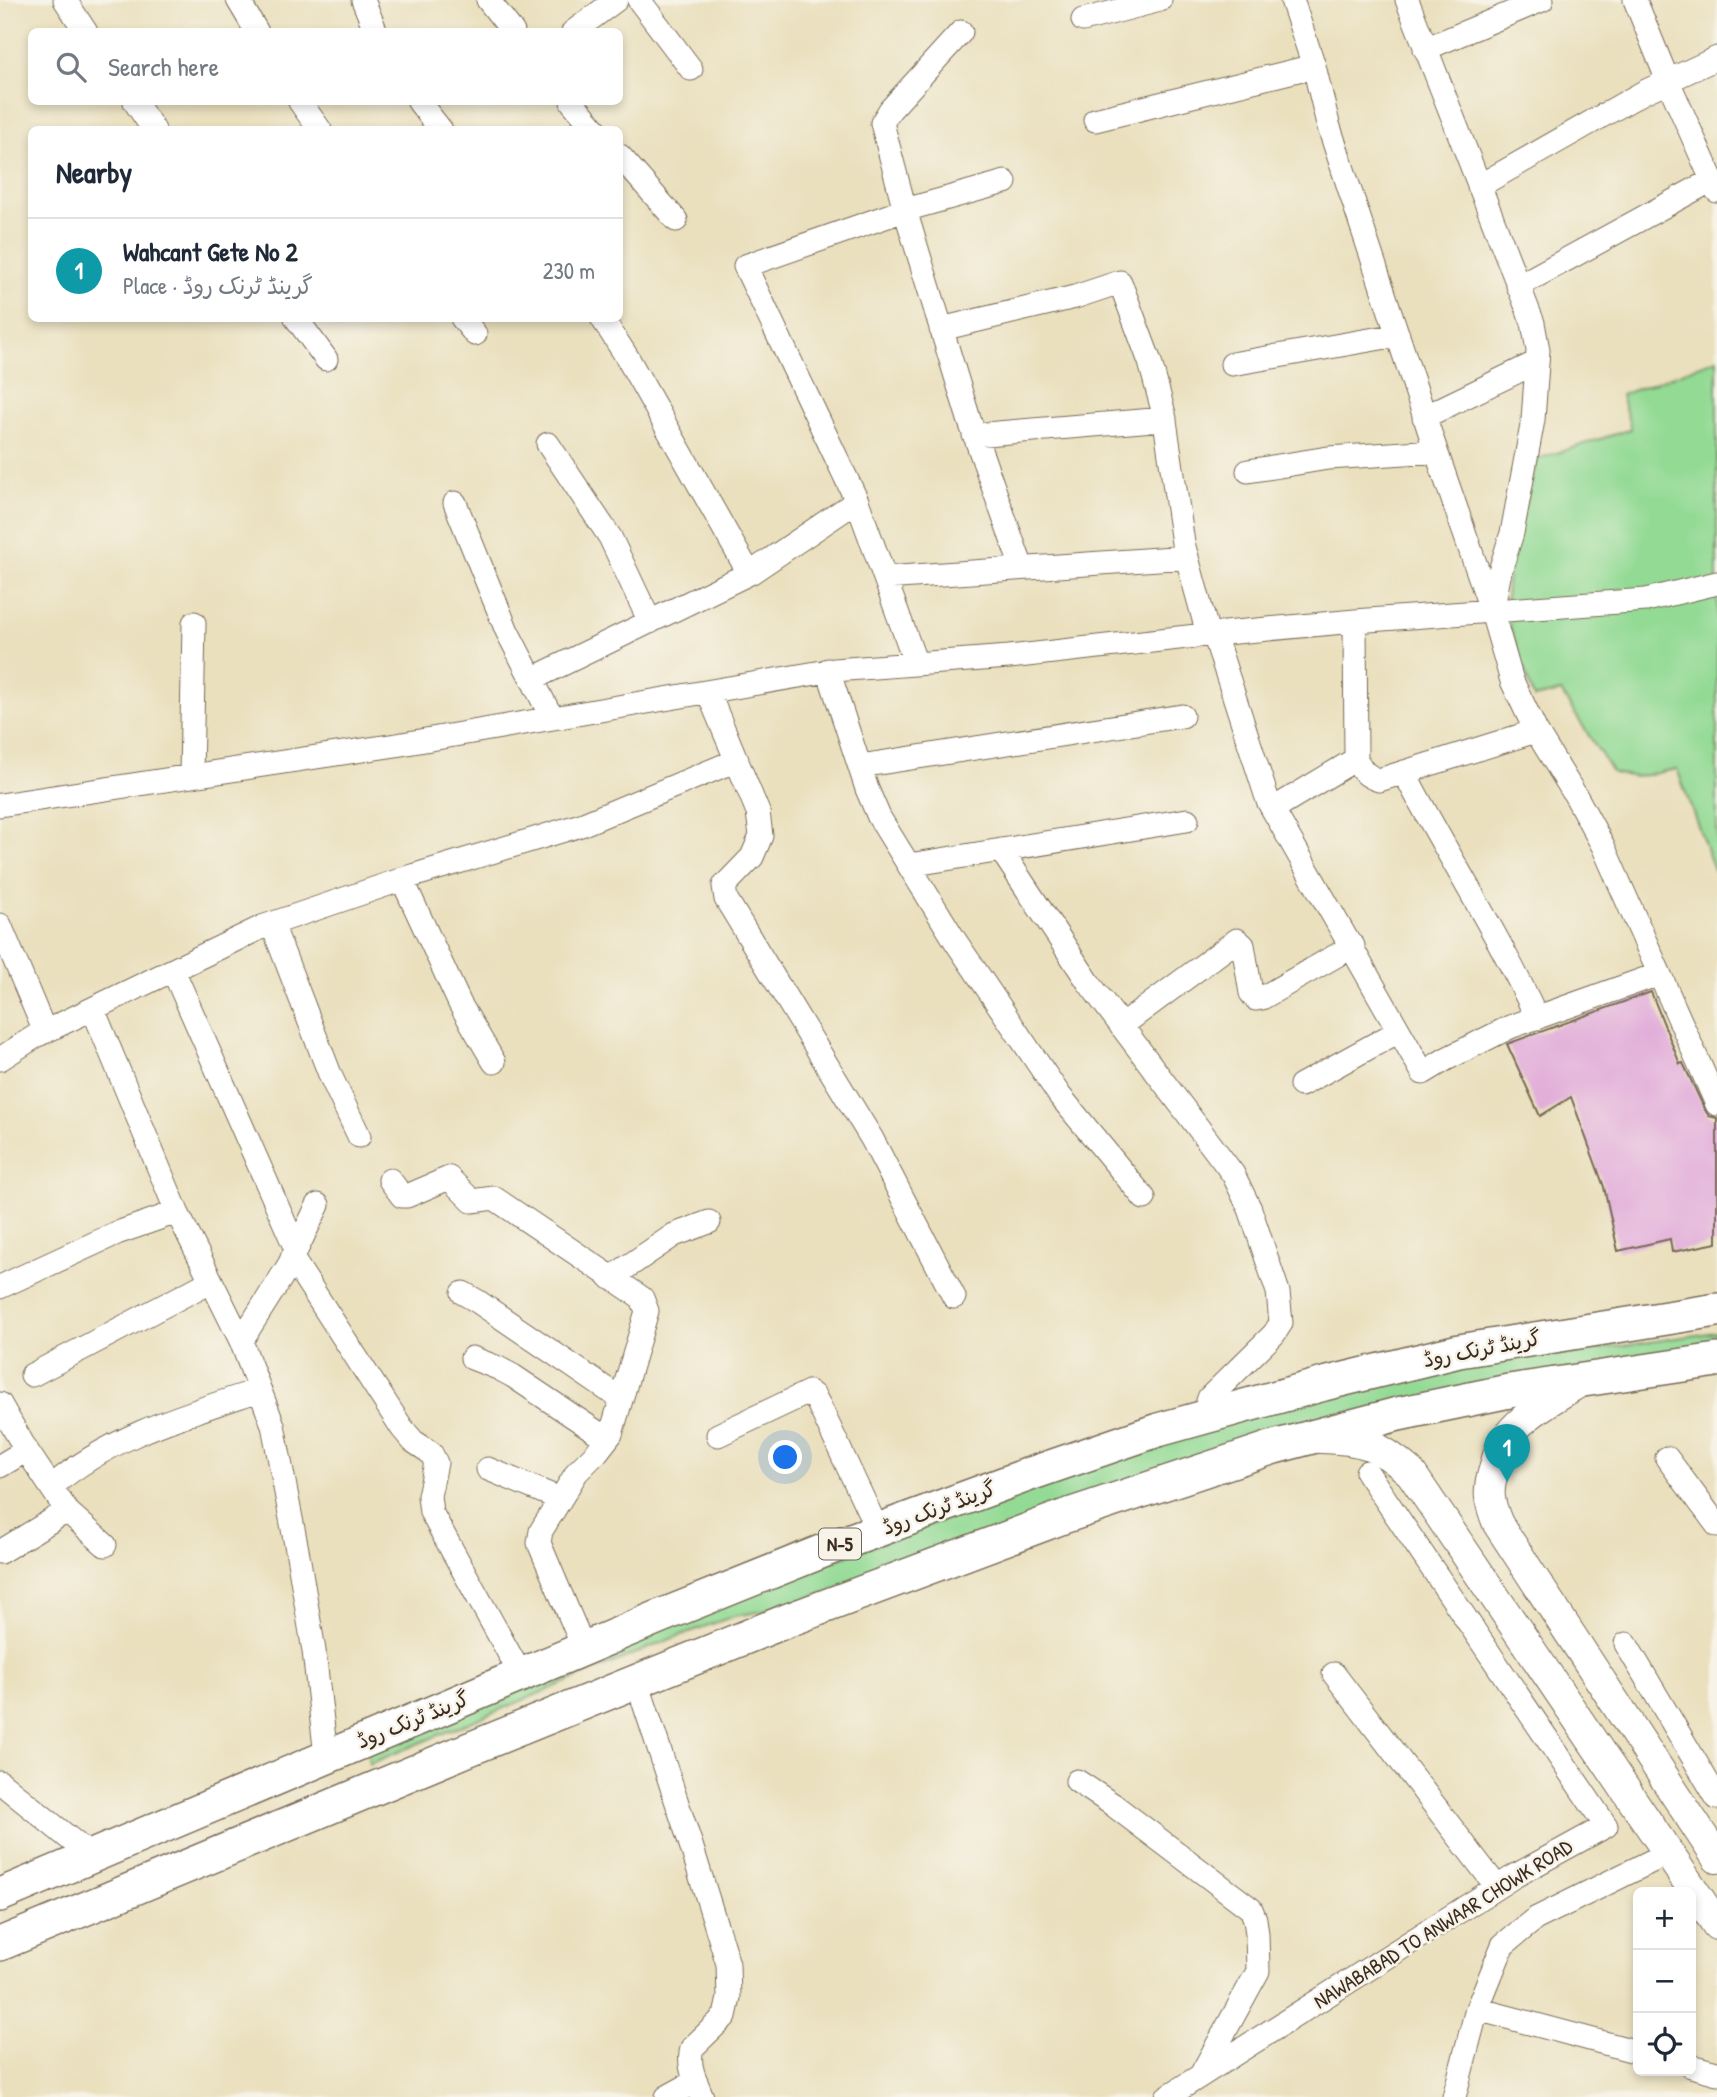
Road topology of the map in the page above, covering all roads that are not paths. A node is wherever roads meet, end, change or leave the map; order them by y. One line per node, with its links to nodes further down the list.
1 (65, 0): 13 (street)
2 (238, 0): 14 (street)
3 (363, 0): 15 (street)
4 (488, 0): 16 (street)
5 (616, 0): 17 (street)
6 (639, 0): 22 (street)
7 (1160, 0): 12 (street)
8 (1292, 0): 21 (street)
9 (1406, 0): 19 (street)
10 (1542, 0): 19 (street)
11 (1635, 0): 23 (street)
12 (1083, 20)
13 (83, 28)
14 (255, 28)
15 (374, 28)
16 (510, 28)
17 (578, 28)
18 (961, 32): 37 (street)
19 (1425, 49): 35 (street)
20 (1717, 58): 23 (street)
21 (1314, 66): 28 (street); 43 (street)
22 (691, 69)
23 (1668, 81): 35 (street); 36 (street)
24 (137, 105): 29 (street)
25 (302, 105): 30 (street)
26 (421, 105): 31 (street)
27 (575, 105): 32 (street)
28 (1095, 120)
29 (152, 126)
30 (317, 126)
31 (437, 126)
32 (593, 126)
33 (623, 159): 38 (street)
34 (1005, 181): 37 (street)
35 (1479, 186): 39 (street)
36 (1714, 186): 39 (street)
37 (905, 210): 42 (street); 53 (street)
38 (676, 220)
39 (1518, 286): 45 (street)
40 (299, 322): 44 (street)
41 (605, 322): 57 (street)
42 (941, 329): 48 (street); 49 (street)
43 (1398, 335): 46 (street); 47 (street)
44 (326, 359)
45 (1537, 362): 47 (street); 60 (street)
46 (1232, 364)
47 (1424, 416): 51 (street)
48 (1165, 419): 49 (street); 55 (street)
49 (974, 435): 56 (street)
50 (548, 444): 61 (street)
51 (1436, 451): 52 (street); 60 (street)
52 (1248, 471)
53 (857, 502): 57 (street); 58 (street)
54 (455, 503): 67 (street)
55 (1187, 557): 56 (street); 64 (street)
56 (1022, 568): 58 (street)
57 (749, 573): 61 (street)
58 (885, 578): 65 (street)
59 (1717, 583): 60 (street)
60 (1492, 612): 62 (street); 71 (street)
61 (650, 621): 67 (street)
62 (1354, 621): 64 (street); 72 (street)
63 (194, 623): 76 (street)
64 (1211, 634): 65 (street); 78 (street)
65 (916, 664): 66 (street)
66 (828, 670): 68 (street); 74 (street)
67 (532, 679): 70 (street)
68 (708, 691): 70 (street); 73 (street)
69 (1182, 716): 74 (street)
70 (552, 718): 76 (street)
71 (1536, 731): 75 (street); 87 (street)
72 (1356, 759): 75 (street); 78 (street)
73 (737, 760): 82 (street); 108 (street)
74 (860, 766): 81 (street)
75 (1404, 772): 89 (street)
76 (191, 776): 77 (street)
77 (0, 805)
78 (1273, 809): 85 (street)
79 (1187, 820): 80 (street)
80 (1001, 850): 81 (street); 90 (street)
81 (909, 864): 99 (street)
82 (402, 879): 83 (street); 94 (street)
83 (272, 924): 86 (street); 97 (street)
84 (0, 925): 92 (street)
85 (1353, 946): 90 (street); 91 (street)
86 (173, 970): 88 (street); 103 (street)
87 (1659, 974): 89 (street); 96 (street)
88 (93, 1009): 92 (street); 101 (street)
89 (1537, 1018): 91 (street)
90 (1121, 1026): 118 (street)
91 (1399, 1031): 95 (street)
92 (45, 1032): 93 (street)
93 (0, 1059)
94 (494, 1062)
95 (1301, 1085)
96 (1717, 1104)
97 (359, 1136)
98 (390, 1180): 104 (street)
99 (1144, 1198)
100 (318, 1205): 103 (street)
101 (177, 1212): 105 (street); 106 (street)
102 (709, 1222): 104 (street)
103 (294, 1254): 110 (street); 135 (street)
104 (611, 1278): 116 (street)
105 (211, 1281): 110 (street); 113 (street)
106 (0, 1287)
107 (463, 1293): 116 (street)
108 (954, 1297)
109 (1717, 1310): 118 (highway, گرینڈ ٹرنک روڈ / N-5)
110 (241, 1340): 115 (street)
111 (472, 1358): 121 (street)
112 (1717, 1360): 114 (highway, N-5)
113 (32, 1374)
114 (1586, 1378): 120 (highway, N-5); 144 (main road)
115 (260, 1390): 125 (street); 137 (street)
116 (621, 1399): 121 (street)
117 (0, 1404): 125 (street)
118 (1203, 1418): 129 (highway, گرینڈ ٹرنک روڈ / N-5)
119 (718, 1435): 129 (street)
120 (1308, 1438): 136 (highway, N-5); 142 (main road)
121 (607, 1439): 126 (street)
122 (1667, 1458): 128 (street)
123 (488, 1469): 126 (street)
124 (1367, 1472): 145 (street, NAWABABAD TO ANWAAR CHOWK ROAD)
125 (51, 1487): 127 (street)
126 (560, 1499): 133 (street)
127 (67, 1511): 130 (street); 131 (street)
128 (1717, 1525)
129 (877, 1531): 133 (highway, گرینڈ ٹرنک روڈ / N-5)
130 (105, 1545)
131 (0, 1552)
132 (1626, 1644): 140 (street)
133 (584, 1649): 135 (highway, گرینڈ ٹرنک روڈ / N-5)
134 (1334, 1674): 145 (street)
135 (522, 1675): 137 (highway, گرینڈ ٹرنک روڈ / N-5)
136 (637, 1682): 141 (highway, N-5); 154 (street)
137 (326, 1756): 141 (highway); 143 (highway, گرینڈ ٹرنک روڈ / N-5)
138 (1077, 1781): 153 (street)
139 (0, 1782): 143 (street)
140 (1717, 1798)
141 (345, 1800): 148 (highway, N-5)
142 (1668, 1853): 147 (main road); 149 (street)
143 (92, 1856): 146 (highway, گرینڈ ٹرنک روڈ / N-5)
144 (1717, 1858)
145 (1497, 1887): 153 (street, NAWABABAD TO ANWAAR CHOWK ROAD)
146 (0, 1895)
147 (1717, 1925)
148 (0, 1944)
149 (1477, 2008): 150 (street); 155 (street)
150 (1633, 2051)
151 (1696, 2067): 152 (street)
152 (1717, 2073)
153 (1200, 2076): 157 (street, NAWABABAD TO ANWAAR CHOWK ROAD)
154 (699, 2089): 156 (street)
155 (1457, 2096)
156 (667, 2097)
157 (1167, 2097)

